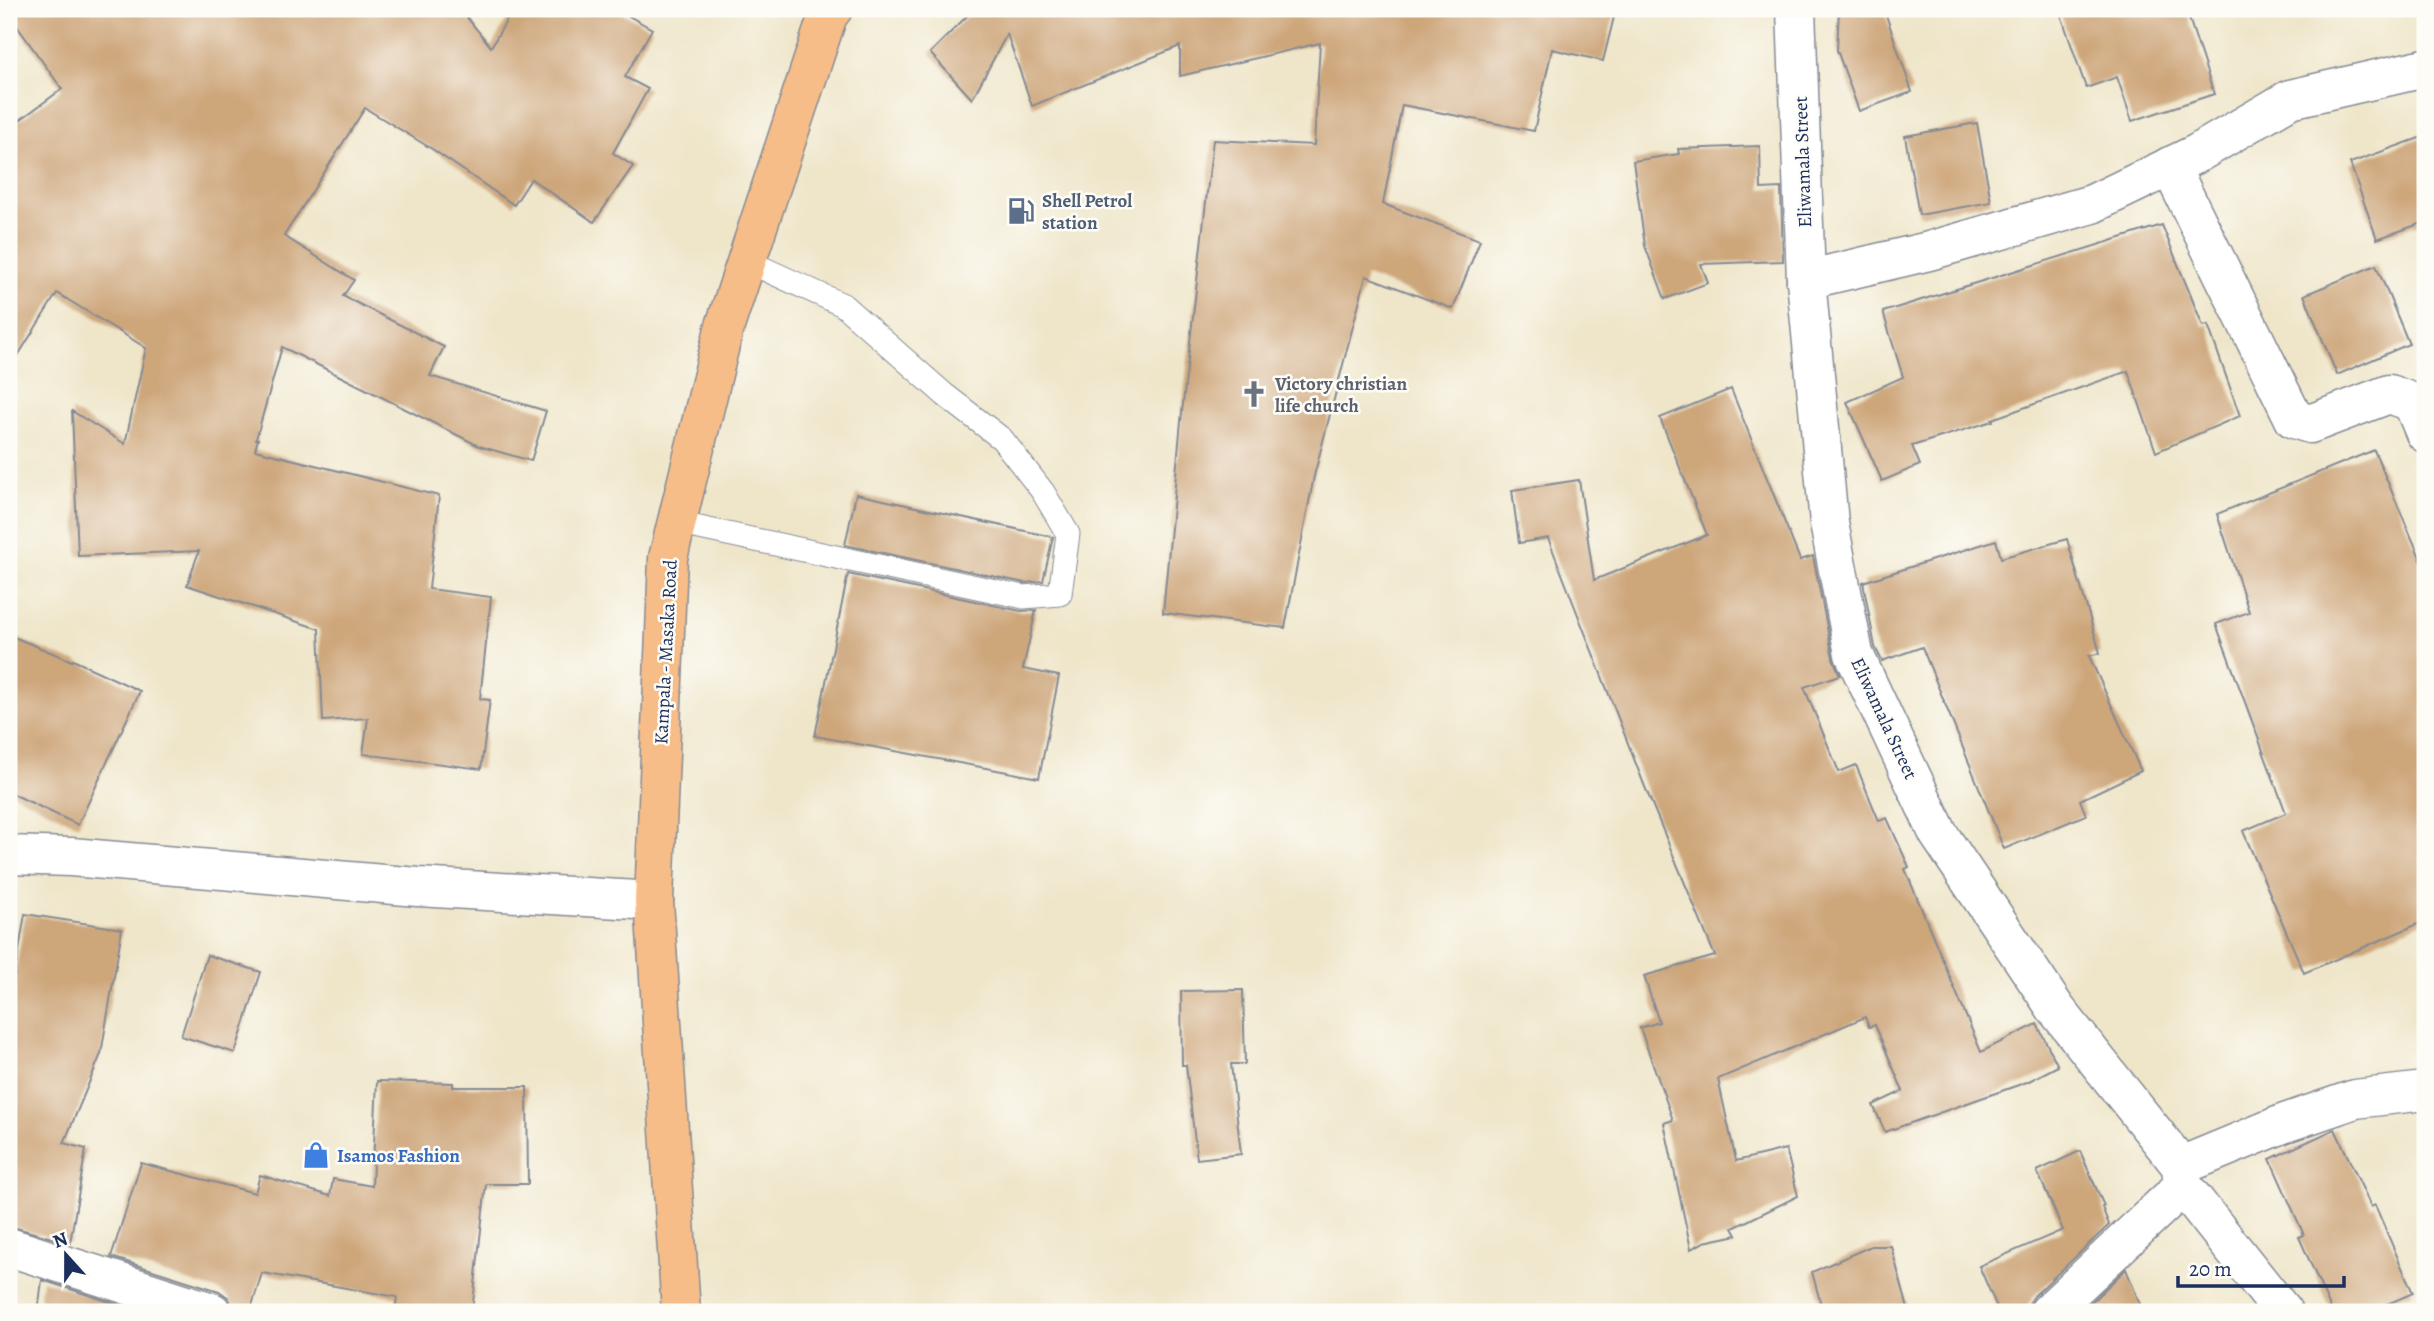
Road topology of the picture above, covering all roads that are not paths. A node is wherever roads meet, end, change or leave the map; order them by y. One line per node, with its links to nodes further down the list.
1 (1796, 9): 6 (street, Eliwamala Street)
2 (829, 11): 5 (main road, Kampala - Masaka Road)
3 (2425, 68): 4 (street)
4 (2170, 166): 6 (street); 7 (street)
5 (747, 261): 8 (main road, Kampala - Masaka Road); 8 (lane)
6 (1806, 280): 12 (street, Eliwamala Street)
7 (2425, 433)
8 (676, 523): 10 (main road, Kampala - Masaka Road)
9 (9, 855): 10 (street)
10 (654, 901): 15 (main road, Kampala - Masaka Road)
11 (2425, 1091): 12 (street)
12 (2182, 1176): 16 (street); 17 (street, Eliwamala Street)
13 (9, 1247): 14 (street)
14 (212, 1312)
15 (681, 1312)
16 (2049, 1312)
17 (2283, 1312)

